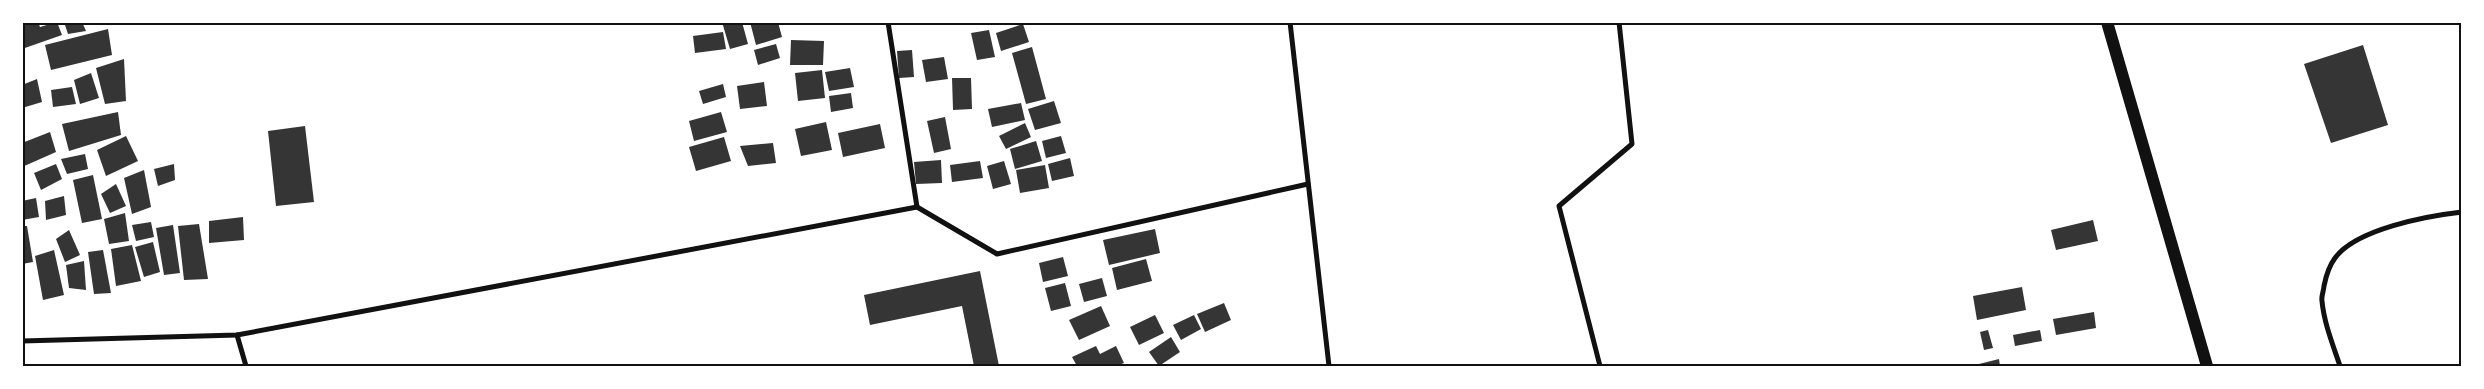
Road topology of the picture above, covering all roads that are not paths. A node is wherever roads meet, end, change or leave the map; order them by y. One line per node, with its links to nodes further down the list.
1 (888, 22): 6 (street)
2 (1290, 22): 5 (street)
3 (1618, 22): 12 (street)
4 (2107, 22): 13 (main road)
5 (1308, 184): 6 (street); 11 (street)
6 (917, 207): 8 (street)
7 (2462, 212): 14 (street)
8 (237, 335): 9 (street); 10 (street)
9 (22, 341)
10 (246, 366)
11 (1329, 366)
12 (1600, 366)
13 (2207, 366)
14 (2340, 366)

